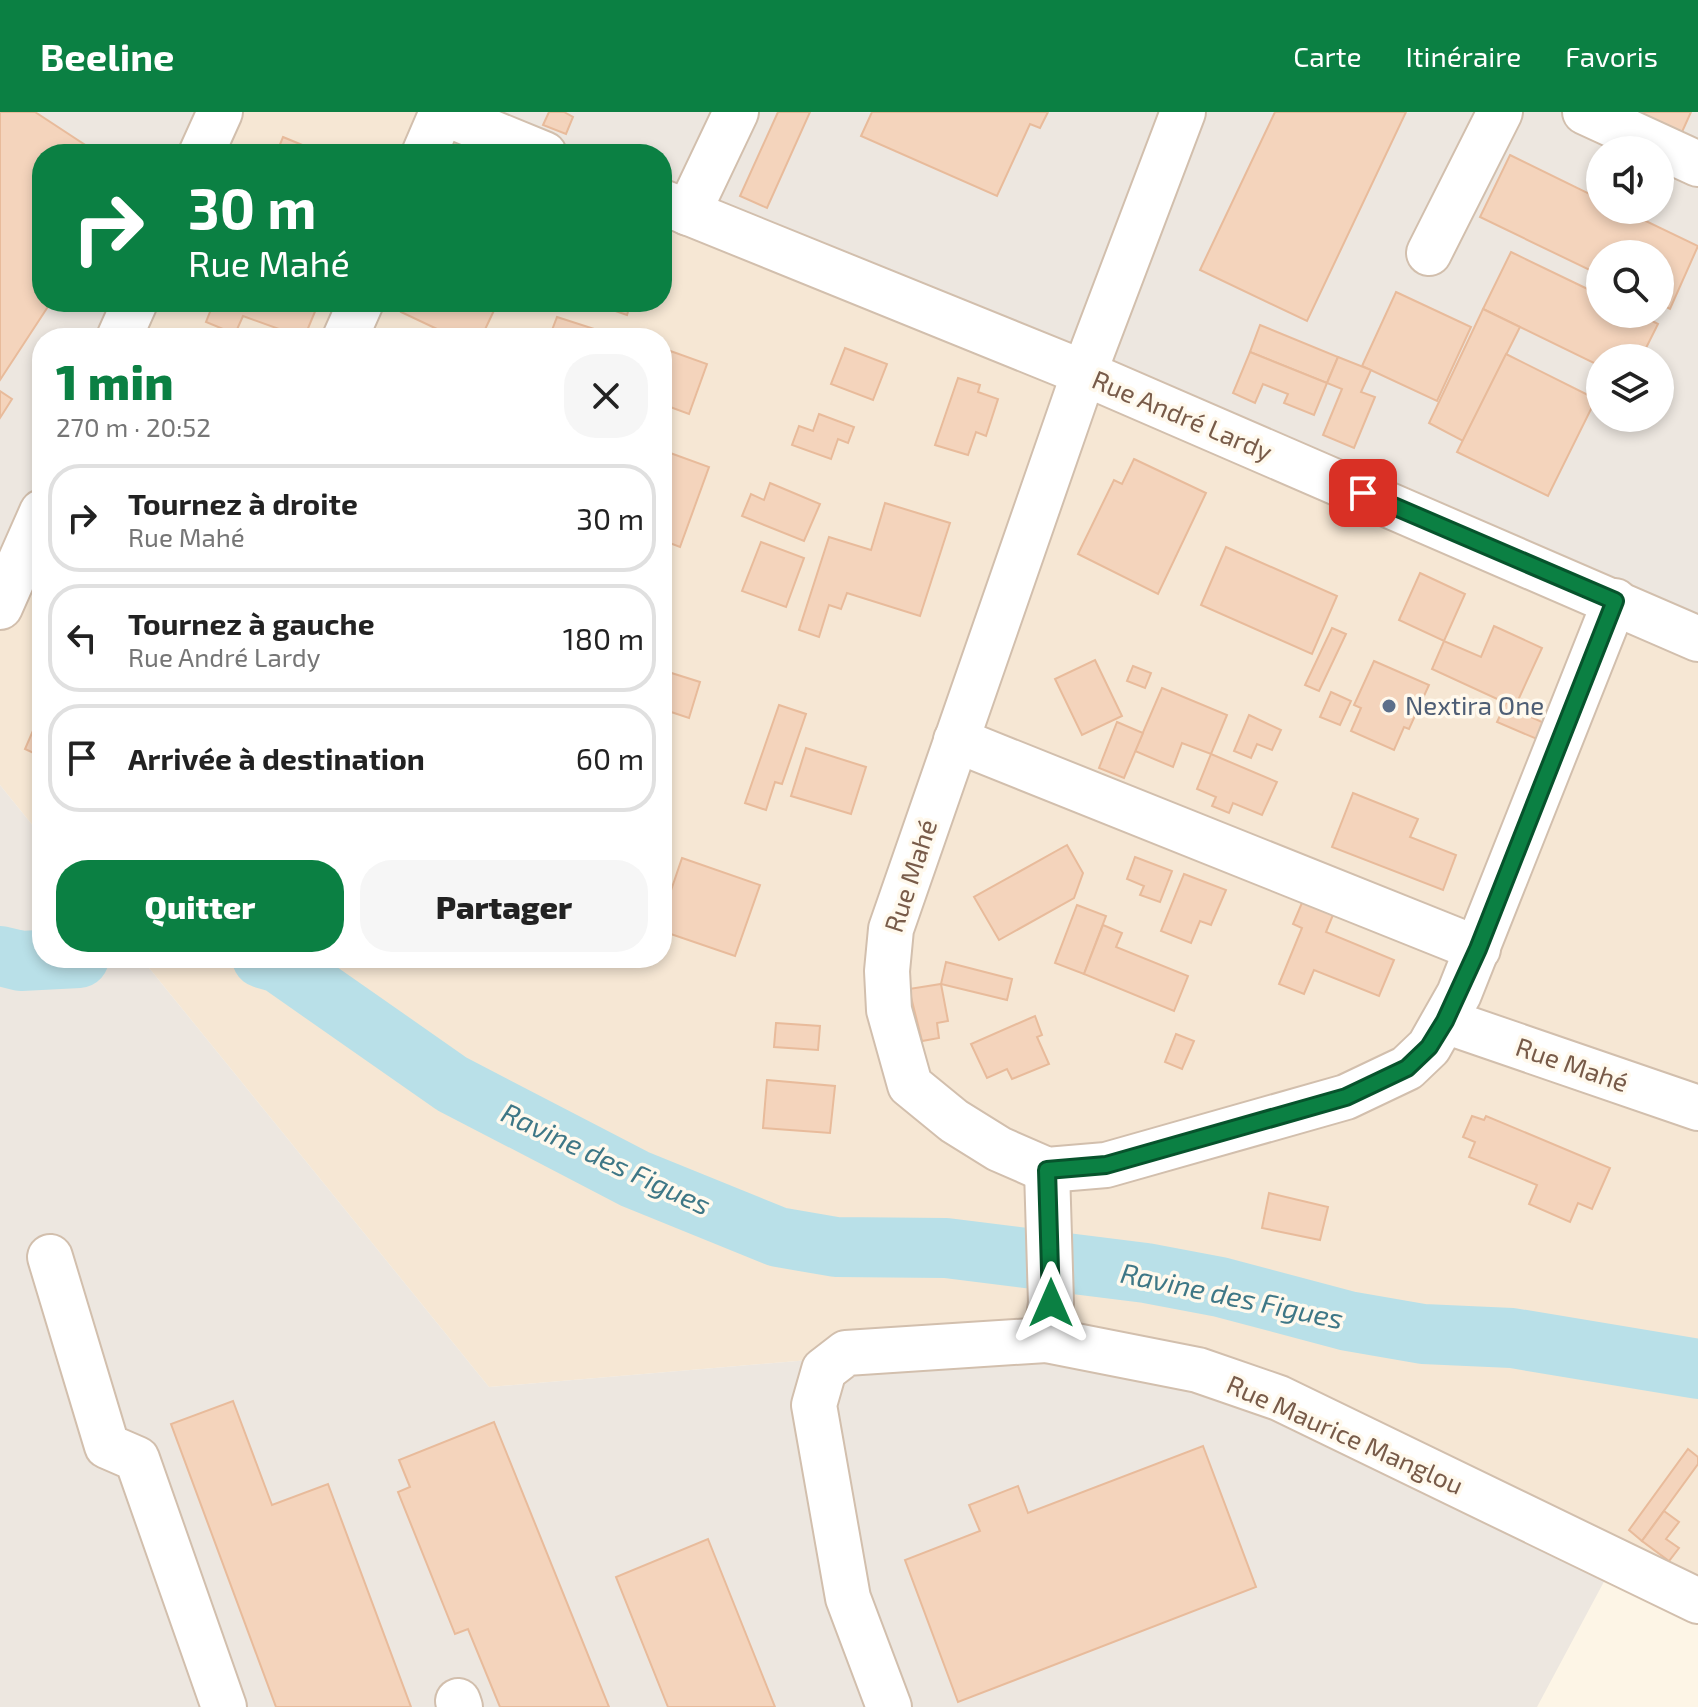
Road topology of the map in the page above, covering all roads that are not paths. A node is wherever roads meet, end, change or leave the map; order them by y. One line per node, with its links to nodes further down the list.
1 (220, 112): 7 (street)
2 (441, 112): 8 (street); 9 (street)
3 (736, 112): 11 (street)
4 (1183, 112): 13 (street, Rue Mahé)
5 (1500, 112): 12 (street)
6 (1585, 112): 10 (street)
7 (206, 144)
8 (428, 144)
9 (519, 144)
10 (1698, 164)
11 (675, 208): 13 (street, Rue André Lardy)
12 (1429, 253)
13 (1084, 373): 15 (street, Rue André Lardy); 18 (street, Rue Mahé)
14 (32, 535): 16 (street)
15 (1615, 601): 17 (street, Rue André Lardy); 19 (street, Rue Mahé)
16 (0, 607)
17 (1698, 639)
18 (956, 740): 19 (street); 22 (street, Rue Mahé)
19 (1478, 949): 20 (street, Rue Mahé)
20 (1445, 1021): 21 (street, Rue Mahé); 22 (street, Rue Mahé)
21 (1698, 1108)
22 (1049, 1187): 24 (street)
23 (50, 1257): 26 (street)
24 (1048, 1322): 25 (street, Rue Maurice Manglou); 27 (street, Rue Maurice Manglou)
25 (1698, 1601)
26 (224, 1707)
27 (889, 1707)

